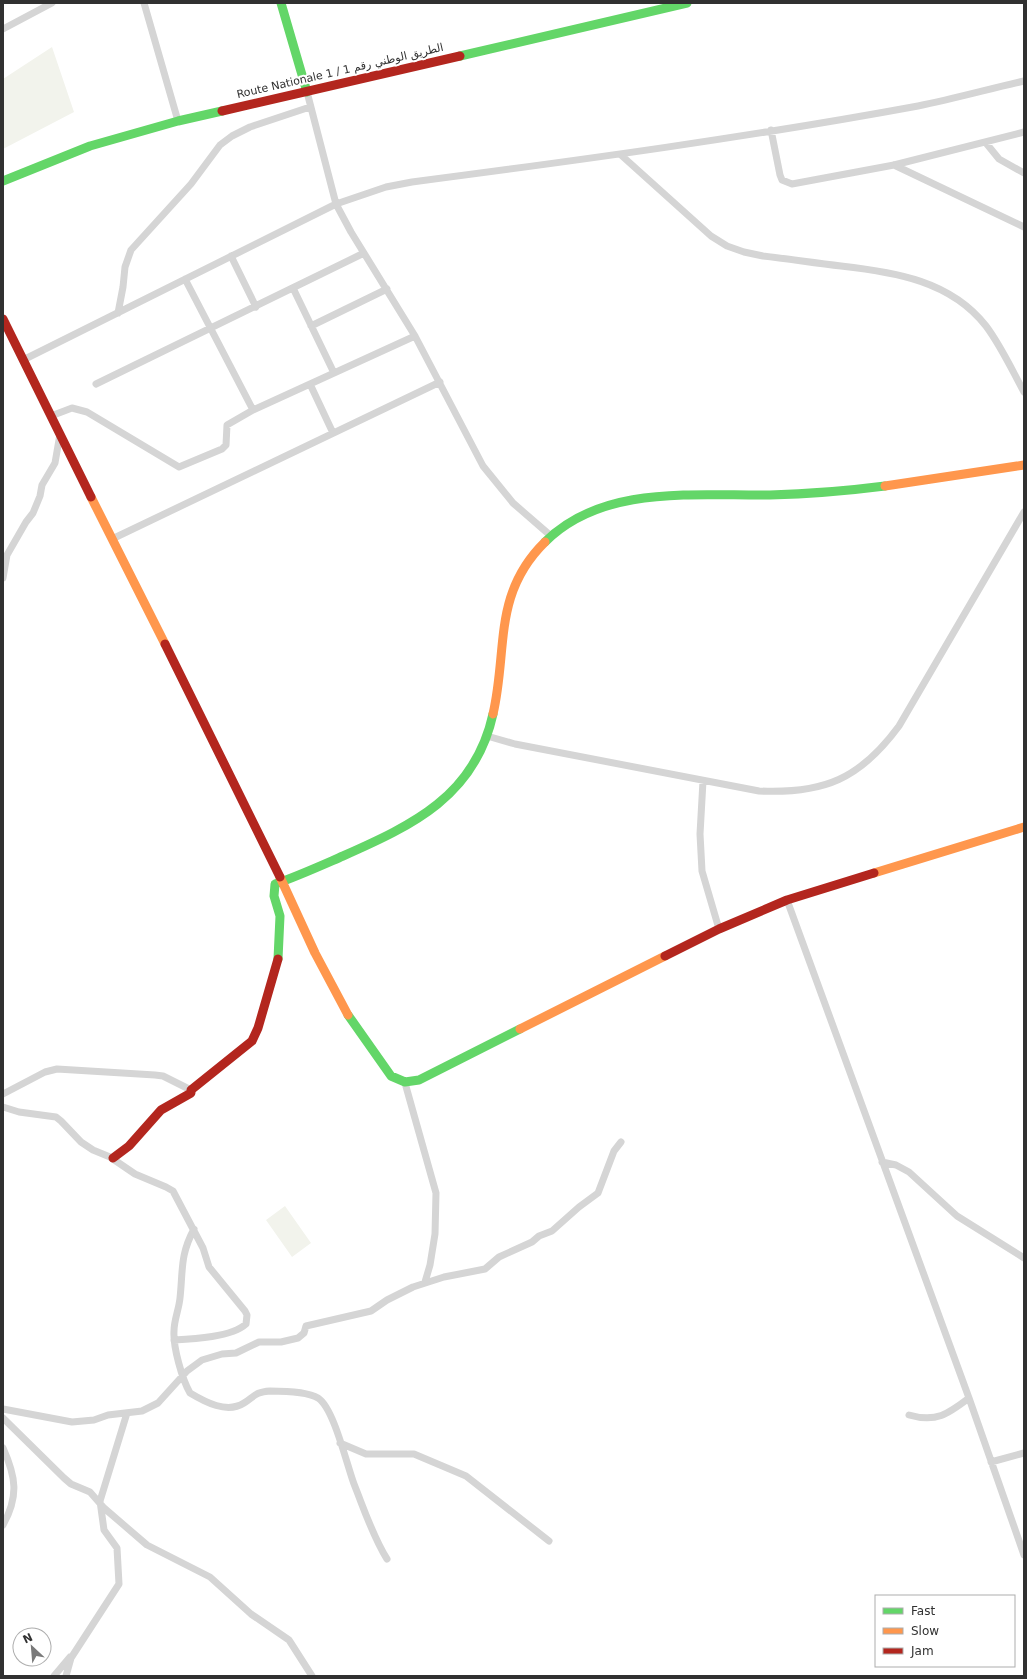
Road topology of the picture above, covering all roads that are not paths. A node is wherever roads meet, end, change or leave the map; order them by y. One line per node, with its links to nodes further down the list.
1 (52, 3): 6 (street)
2 (144, 3): 10 (street)
3 (281, 3): 8 (street)
4 (687, 3): 5 (street, Route Nationale 1 / الطريق الوطني رقم 1)
5 (652, 7): 8 (street, Route Nationale 1 / الطريق الوطني رقم 1)
6 (3, 29)
7 (1024, 81): 11 (street)
8 (307, 92): 9 (street); 10 (street, Route Nationale 1 / الطريق الوطني رقم 1)
9 (310, 107): 18 (street); 26 (street)
10 (178, 121): 17 (street, Route Nationale 1 / الطريق الوطني رقم 1)
11 (771, 130): 14 (street); 15 (street)
12 (1024, 132): 13 (street)
13 (986, 142): 15 (street); 16 (street)
14 (620, 155): 18 (street); 36 (street)
15 (894, 165): 19 (street)
16 (1024, 174)
17 (3, 181)
18 (336, 204): 20 (street); 21 (street)
19 (1024, 227)
20 (364, 253): 23 (street); 24 (street)
21 (231, 256): 22 (street); 25 (street)
22 (185, 279): 26 (street); 29 (street)
23 (293, 288): 25 (street); 28 (street)
24 (387, 289): 28 (street); 30 (street)
25 (256, 306): 29 (street)
26 (118, 313): 31 (street)
27 (3, 319): 31 (street)
28 (311, 326): 32 (street)
29 (211, 329): 34 (street); 37 (street)
30 (415, 336): 32 (street); 33 (street)
31 (23, 360): 38 (street)
32 (334, 373): 35 (street)
33 (440, 382): 39 (street); 43 (street)
34 (96, 384)
35 (310, 384): 37 (street); 39 (street)
36 (1024, 392)
37 (253, 410): 38 (street)
38 (51, 416): 40 (street)
39 (333, 433): 44 (street)
40 (60, 434): 44 (street); 45 (street)
41 (1024, 465): 43 (street)
42 (1024, 512): 47 (street)
43 (551, 536): 46 (street)
44 (112, 539): 49 (street)
45 (3, 578)
46 (487, 736): 47 (street); 49 (street)
47 (703, 781): 51 (street)
48 (1024, 827): 50 (street)
49 (283, 882): 52 (street); 53 (street)
50 (788, 900): 51 (street); 58 (street)
51 (718, 928): 52 (street)
52 (404, 1083): 61 (street)
53 (191, 1090): 54 (street); 57 (street)
54 (3, 1094)
55 (3, 1107): 57 (street)
56 (621, 1142): 61 (street)
57 (113, 1158): 59 (street)
58 (882, 1162): 60 (street); 64 (street)
59 (194, 1229): 62 (street); 62 (street)
60 (1024, 1258)
61 (425, 1282): 63 (street)
62 (174, 1340): 63 (street)
63 (183, 1375): 66 (street); 69 (street)
64 (969, 1398): 67 (street); 72 (street)
65 (3, 1409): 66 (street)
66 (127, 1413): 73 (street)
67 (909, 1415)
68 (3, 1418): 73 (street)
69 (340, 1443): 75 (street); 77 (street)
70 (3, 1448): 74 (street)
71 (1024, 1453): 72 (street)
72 (992, 1462): 76 (street)
73 (100, 1502): 78 (street); 81 (street)
74 (3, 1525)
75 (549, 1541)
76 (1024, 1555)
77 (388, 1559)
78 (75, 1651): 79 (street); 80 (street)
79 (54, 1676)
80 (66, 1676)
81 (312, 1676)

